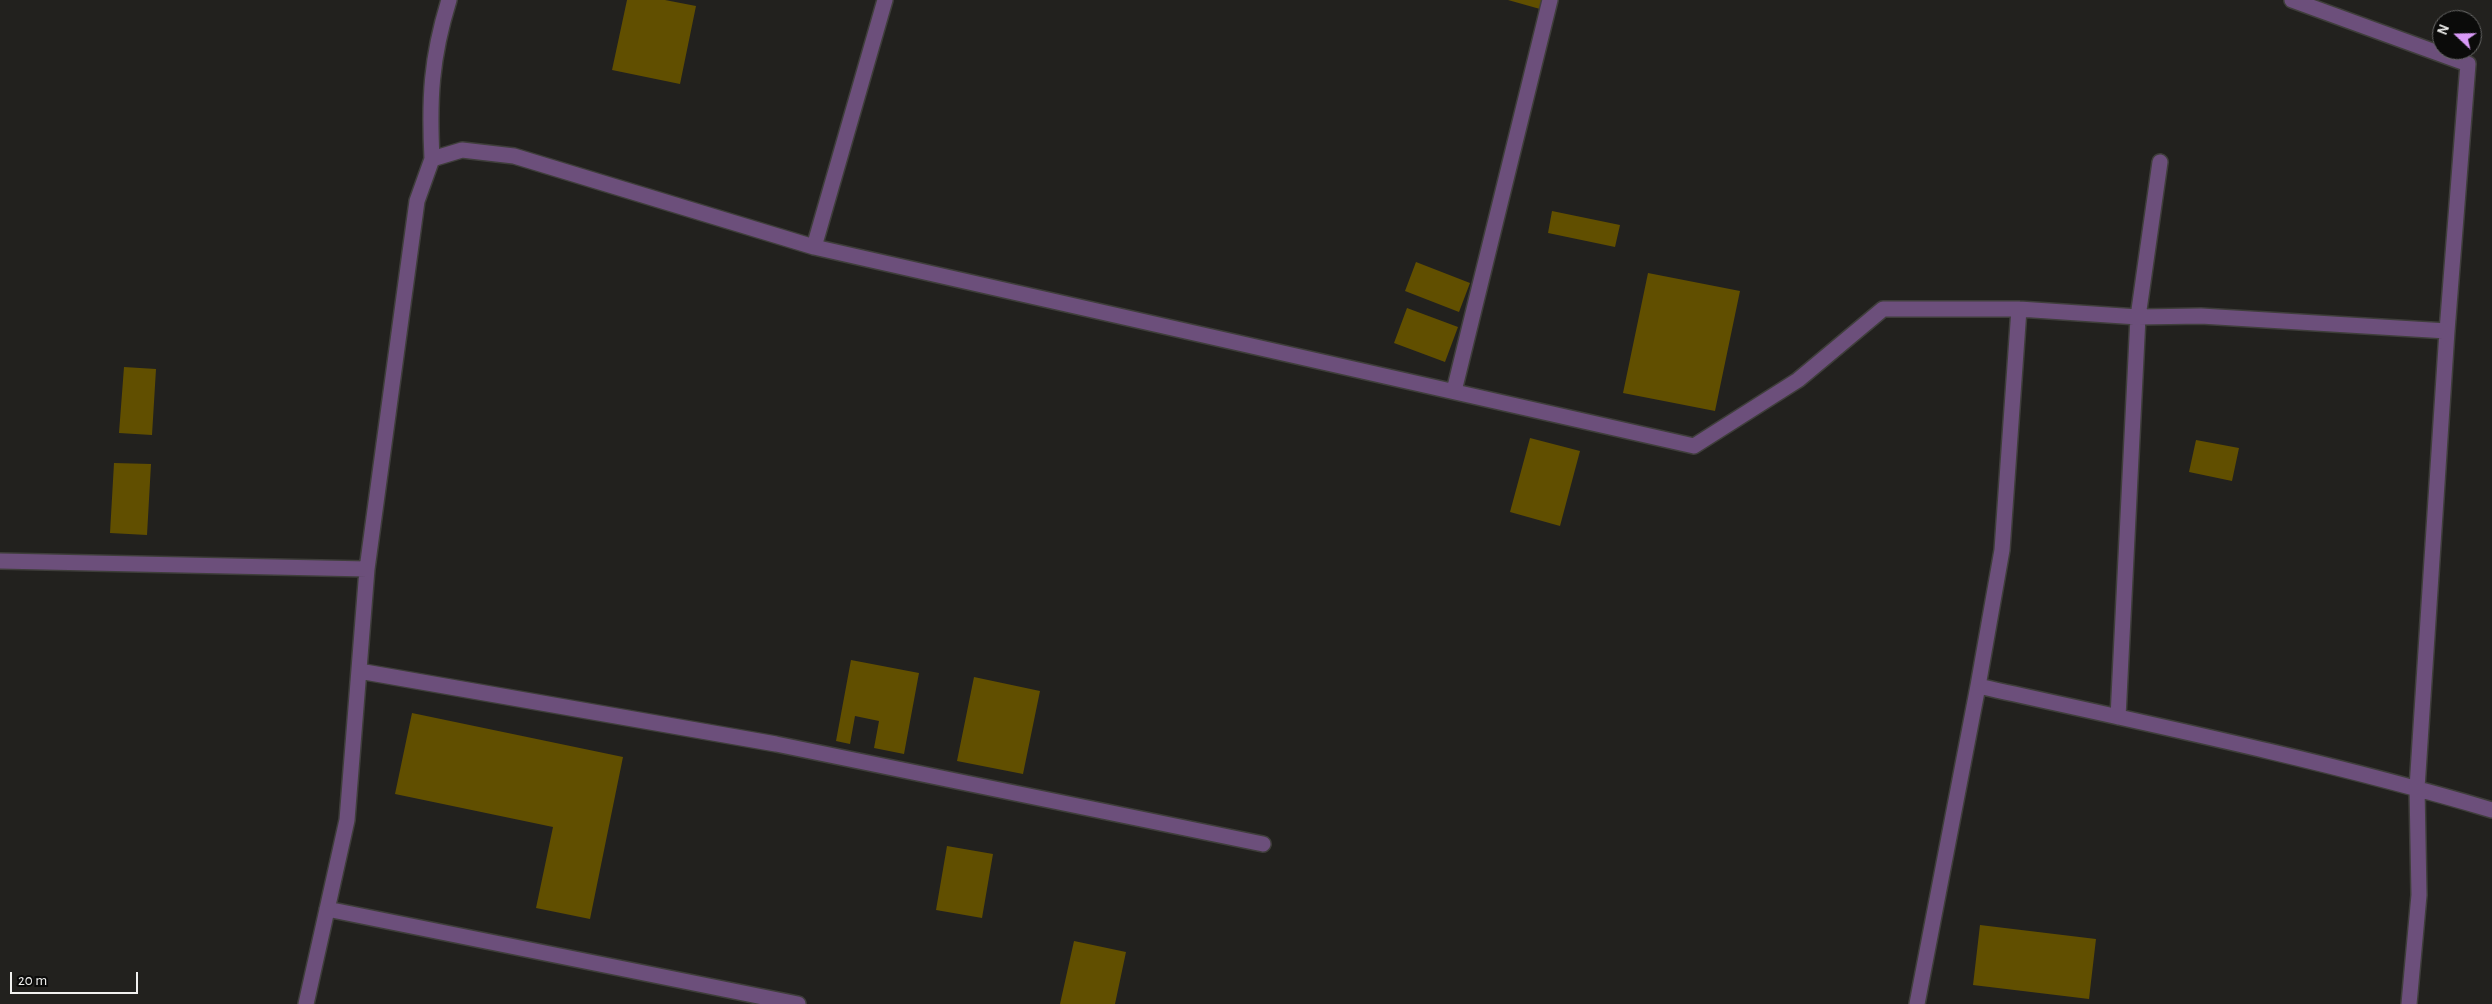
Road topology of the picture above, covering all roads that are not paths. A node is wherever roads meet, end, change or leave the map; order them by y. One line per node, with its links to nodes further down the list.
1 (449, 0): 5 (street)
2 (885, 0): 7 (street)
3 (1550, 0): 11 (street)
4 (2292, 0): 10 (street)
5 (432, 159): 7 (street); 13 (street)
6 (2160, 162): 9 (street)
7 (814, 247): 11 (street)
8 (2019, 309): 9 (street); 11 (street); 15 (street)
9 (2138, 317): 10 (street); 16 (street)
10 (2447, 331): 17 (street)
11 (1454, 391)
12 (0, 561): 13 (street)
13 (367, 569): 14 (street)
14 (359, 671): 19 (street); 20 (street)
15 (1978, 686): 16 (street); 23 (street)
16 (2118, 717): 17 (street)
17 (2417, 788): 18 (street); 24 (street)
18 (2492, 810)
19 (1263, 844)
20 (328, 909): 21 (street); 22 (street)
21 (306, 1004)
22 (798, 1004)
23 (1917, 1004)
24 (2409, 1004)

